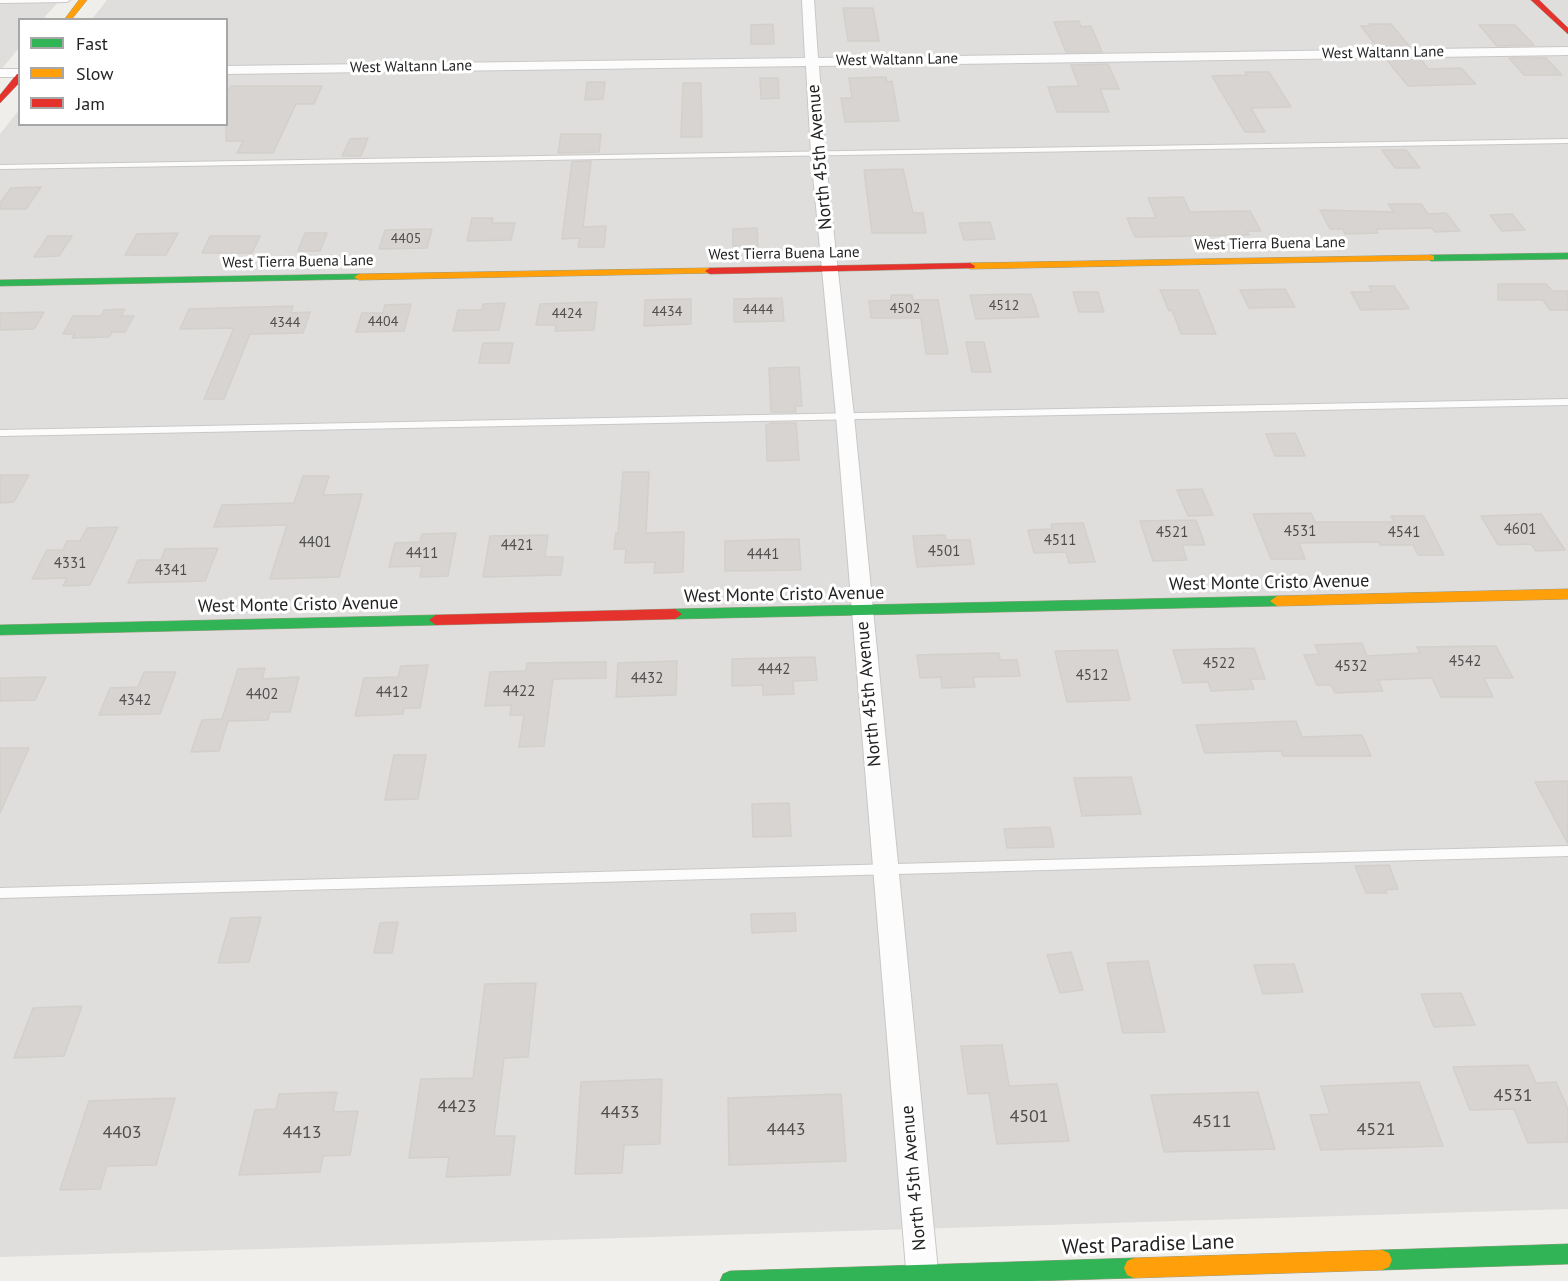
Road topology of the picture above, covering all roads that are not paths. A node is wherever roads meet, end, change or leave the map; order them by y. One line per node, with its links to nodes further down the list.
1 (66, 0): 5 (lane)
2 (83, 0): 6 (street)
3 (808, 0): 9 (street, North 45th Avenue)
4 (1535, 0): 7 (street)
5 (0, 1)
6 (69, 18)
7 (1568, 32)
8 (1568, 51): 9 (street, West Waltann Lane)
9 (813, 62): 10 (street, West Waltann Lane); 16 (street, North 45th Avenue)
10 (228, 70)
11 (0, 73): 12 (street)
12 (18, 74)
13 (18, 77): 14 (street)
14 (0, 100)
15 (1568, 141): 16 (lane)
16 (818, 154): 17 (lane); 19 (street, North 45th Avenue)
17 (0, 167)
18 (1568, 256): 19 (street, West Tierra Buena Lane)
19 (830, 270): 20 (street, West Tierra Buena Lane); 22 (street, North 45th Avenue)
20 (0, 283)
21 (1568, 402): 22 (lane)
22 (845, 416): 23 (lane); 25 (street, North 45th Avenue)
23 (0, 433)
24 (1568, 594): 25 (street, West Monte Cristo Avenue)
25 (862, 611): 26 (street, West Monte Cristo Avenue); 28 (street, North 45th Avenue)
26 (0, 630)
27 (1568, 851): 28 (lane)
28 (886, 870): 29 (lane); 31 (street, North 45th Avenue)
29 (0, 893)
30 (1568, 1254): 31 (street, West Paradise Lane)
31 (923, 1277): 32 (street, West Paradise Lane)
32 (730, 1281)

